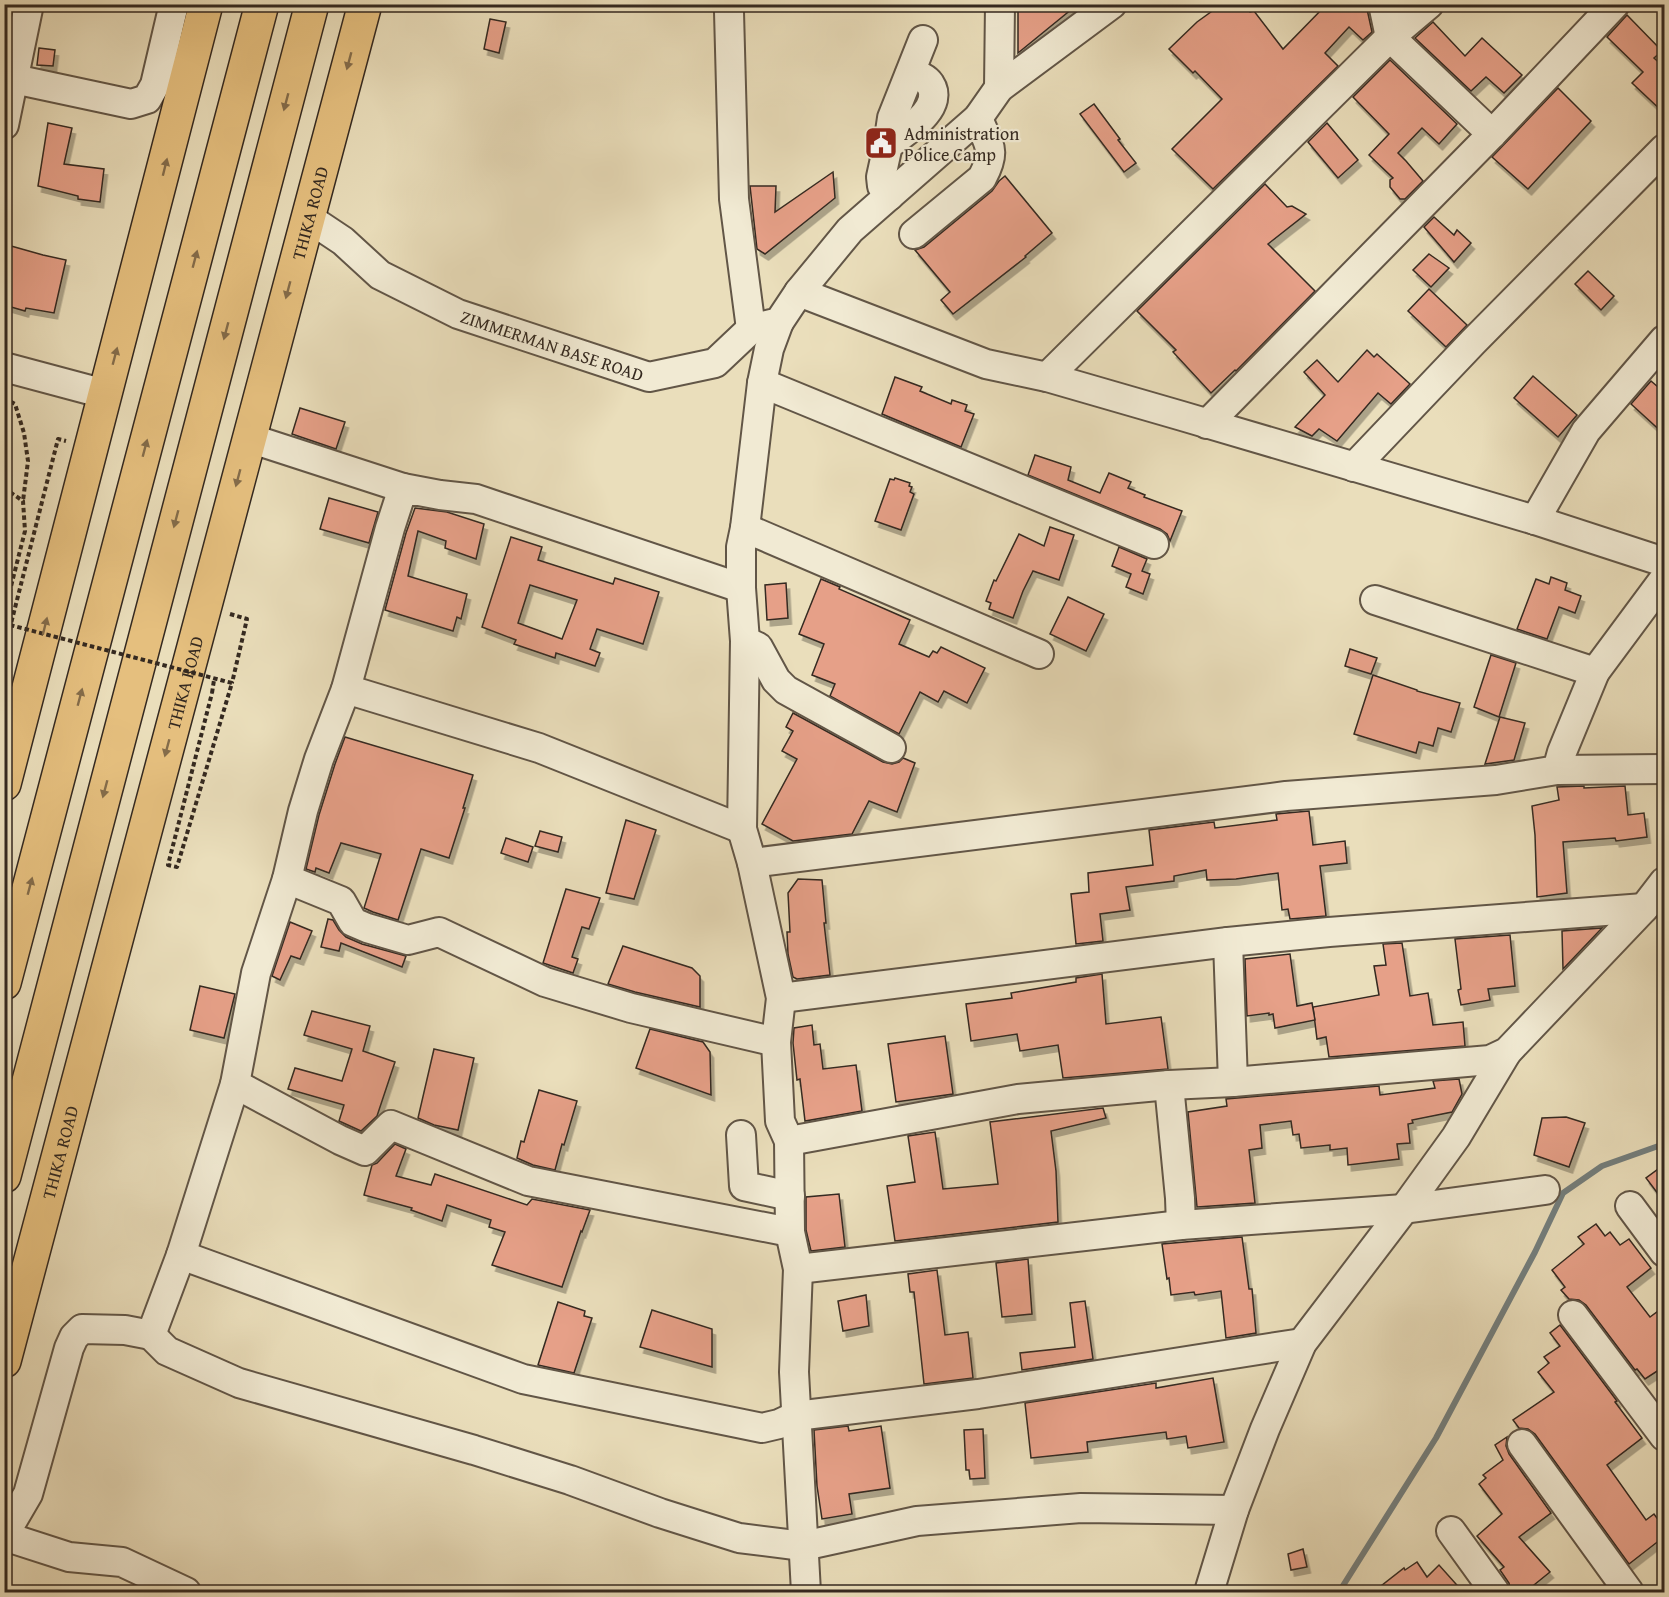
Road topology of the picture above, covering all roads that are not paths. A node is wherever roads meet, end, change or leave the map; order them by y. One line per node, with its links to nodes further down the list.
1 (29, 4): 15 (street)
2 (174, 4): 15 (street)
3 (206, 4): 31 (main road, one-way to 3)
4 (262, 4): 57 (main road, one-way to 4)
5 (312, 4): 66 (main road, one-way to 66)
6 (365, 4): 22 (main road, THIKA ROAD, one-way to 22)
7 (1000, 4): 16 (street)
8 (1112, 4): 16 (street)
9 (1383, 4): 13 (street)
10 (1429, 4): 13 (street)
11 (1615, 4): 19 (street)
12 (735, 7): 26 (street)
13 (1390, 37): 19 (street); 29 (street)
14 (923, 40): 21 (street)
15 (12, 65): 18 (street)
16 (999, 88): 17 (street)
17 (978, 118): 21 (street); 23 (street)
18 (4, 125)
19 (1492, 134): 32 (street)
20 (1662, 156): 34 (street)
21 (889, 196): 24 (street)
22 (307, 217): 26 (street, ZIMMERMAN BASE ROAD); 33 (main road, THIKA ROAD, one-way to 33)
23 (914, 234)
24 (799, 292): 25 (street); 29 (street)
25 (779, 322): 26 (street, ZIMMERMAN BASE ROAD); 30 (street)
26 (751, 329)
27 (1665, 340): 36 (street)
28 (4, 367): 31 (street)
29 (1047, 377): 32 (street)
30 (762, 383): 37 (street); 38 (street)
31 (105, 394): 50 (main road, one-way to 31)
32 (1207, 424): 34 (street)
33 (249, 438): 35 (street); 79 (main road, THIKA ROAD, one-way to 79)
34 (1354, 467): 36 (street)
35 (403, 488): 41 (street); 46 (street)
36 (1535, 520): 39 (street)
37 (745, 528): 41 (street); 44 (street)
38 (1154, 544)
39 (1665, 562)
40 (1665, 579): 45 (street)
41 (741, 588): 43 (street)
42 (1375, 600): 45 (street)
43 (745, 641): 47 (street); 51 (street)
44 (1039, 654)
45 (1594, 672): 48 (street)
46 (346, 689): 51 (street); 53 (street)
47 (891, 748)
48 (1557, 770): 49 (street); 52 (street)
49 (1664, 772)
50 (4, 784)
51 (742, 829): 52 (street)
52 (752, 863): 58 (street)
53 (287, 879): 59 (street); 62 (street)
54 (1665, 882): 55 (street)
55 (1644, 908): 56 (street); 60 (street)
56 (1228, 942): 58 (street); 61 (street)
57 (4, 983)
58 (781, 998): 59 (street)
59 (776, 1042): 65 (street)
60 (1507, 1052): 61 (street); 70 (street)
61 (1233, 1082): 63 (street)
62 (235, 1084): 72 (street); 74 (street)
63 (1169, 1085): 65 (street); 71 (street)
64 (741, 1135): 68 (street)
65 (789, 1141): 68 (street)
66 (4, 1176)
67 (1545, 1190): 70 (street)
68 (790, 1196): 72 (street)
69 (1630, 1206): 73 (street)
70 (1404, 1209): 71 (street); 78 (street)
71 (1181, 1225): 75 (street)
72 (790, 1232): 75 (street)
73 (1665, 1252)
74 (181, 1255): 77 (street); 80 (street)
75 (798, 1269): 80 (street)
76 (1573, 1315): 81 (street)
77 (151, 1335): 85 (street); 86 (street)
78 (1302, 1343): 80 (street); 83 (street)
79 (4, 1361)
80 (796, 1416): 86 (street)
81 (1665, 1436)
82 (1522, 1444): 91 (street)
83 (1234, 1510): 86 (street); 89 (street)
84 (1451, 1531): 90 (street)
85 (4, 1535): 87 (street)
86 (803, 1546): 88 (street)
87 (186, 1593)
88 (806, 1593)
89 (1209, 1593)
90 (1495, 1593)
91 (1629, 1593)

